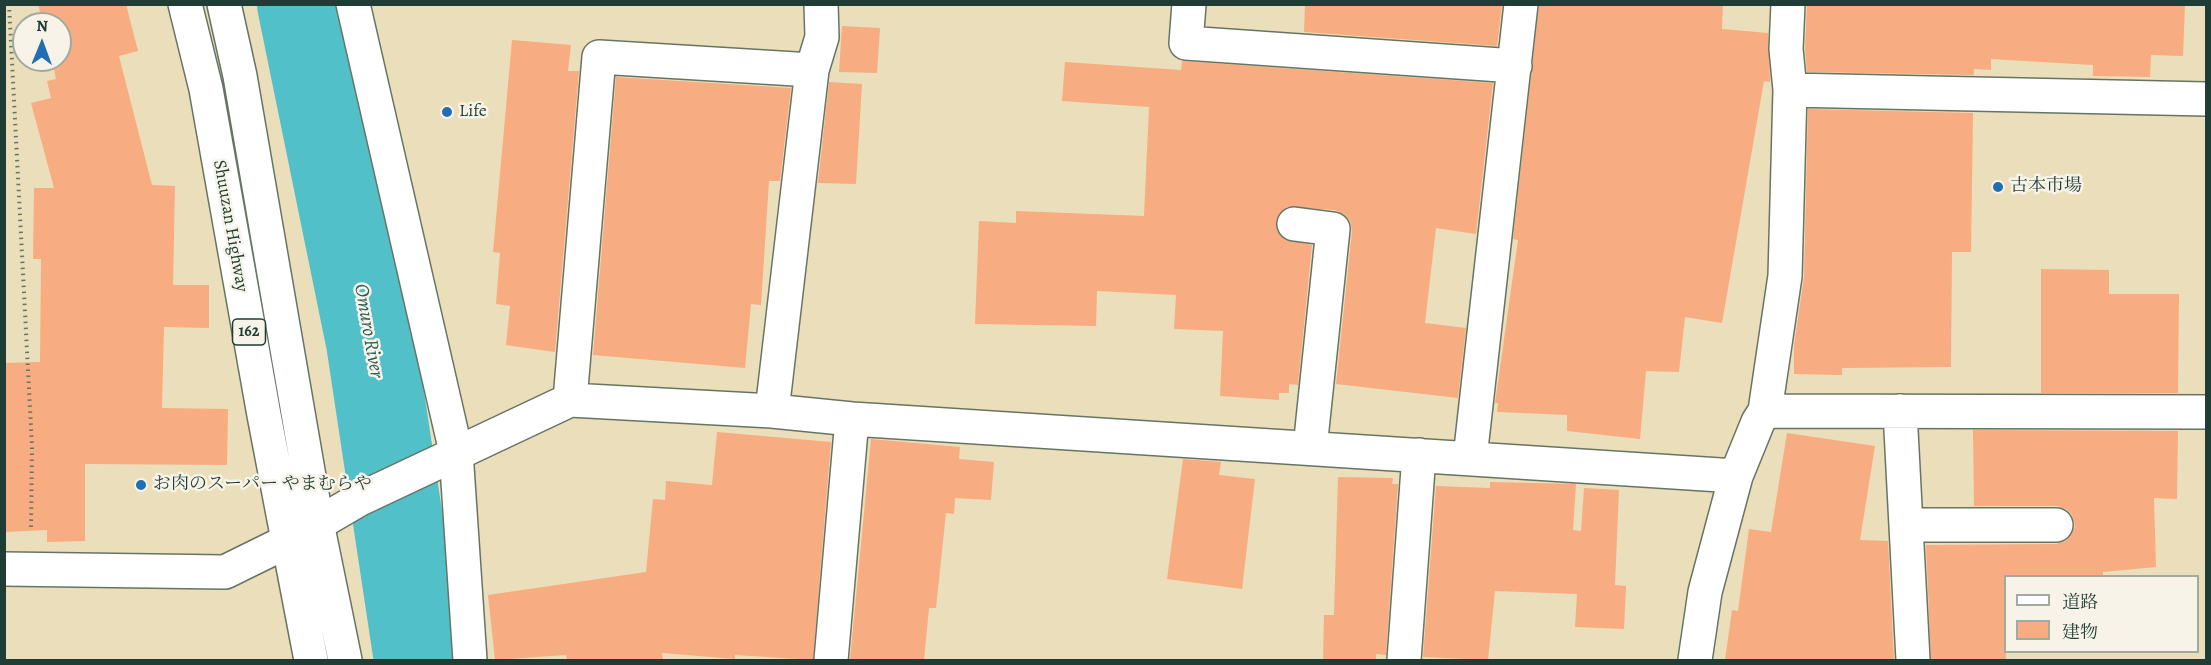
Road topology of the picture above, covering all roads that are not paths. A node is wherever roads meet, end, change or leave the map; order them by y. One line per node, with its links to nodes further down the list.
1 (185, 4): 27 (main road, Shuuzan Highway / 162)
2 (224, 4): 24 (main road, Shuuzan Highway / 162)
3 (353, 4): 21 (main road)
4 (821, 4): 9 (main road)
5 (1189, 4): 8 (main road)
6 (1521, 4): 8 (main road)
7 (1788, 4): 10 (main road)
8 (1515, 66): 22 (main road)
9 (812, 70): 13 (main road); 14 (main road)
10 (1790, 90): 11 (main road); 15 (main road)
11 (2206, 99)
12 (1294, 224): 19 (main road)
13 (570, 400): 14 (main road); 21 (main road)
14 (772, 411): 18 (main road)
15 (1765, 411): 16 (main road); 23 (main road)
16 (1900, 411): 17 (main road); 25 (main road)
17 (2206, 412)
18 (852, 419): 19 (main road); 32 (main road)
19 (1310, 448): 20 (main road)
20 (1419, 455): 22 (main road); 33 (main road)
21 (444, 458): 24 (main road); 31 (main road)
22 (1470, 458): 23 (main road)
23 (1736, 476): 34 (main road)
24 (317, 523): 27 (main road); 30 (main road, Shuuzan Highway / 162)
25 (1907, 525): 26 (main road); 35 (main road)
26 (2056, 525)
27 (288, 541): 28 (main road); 29 (main road, Shuuzan Highway / 162)
28 (18, 570)
29 (311, 660)
30 (345, 660)
31 (470, 660)
32 (831, 660)
33 (1404, 660)
34 (1695, 660)
35 (1913, 660)

